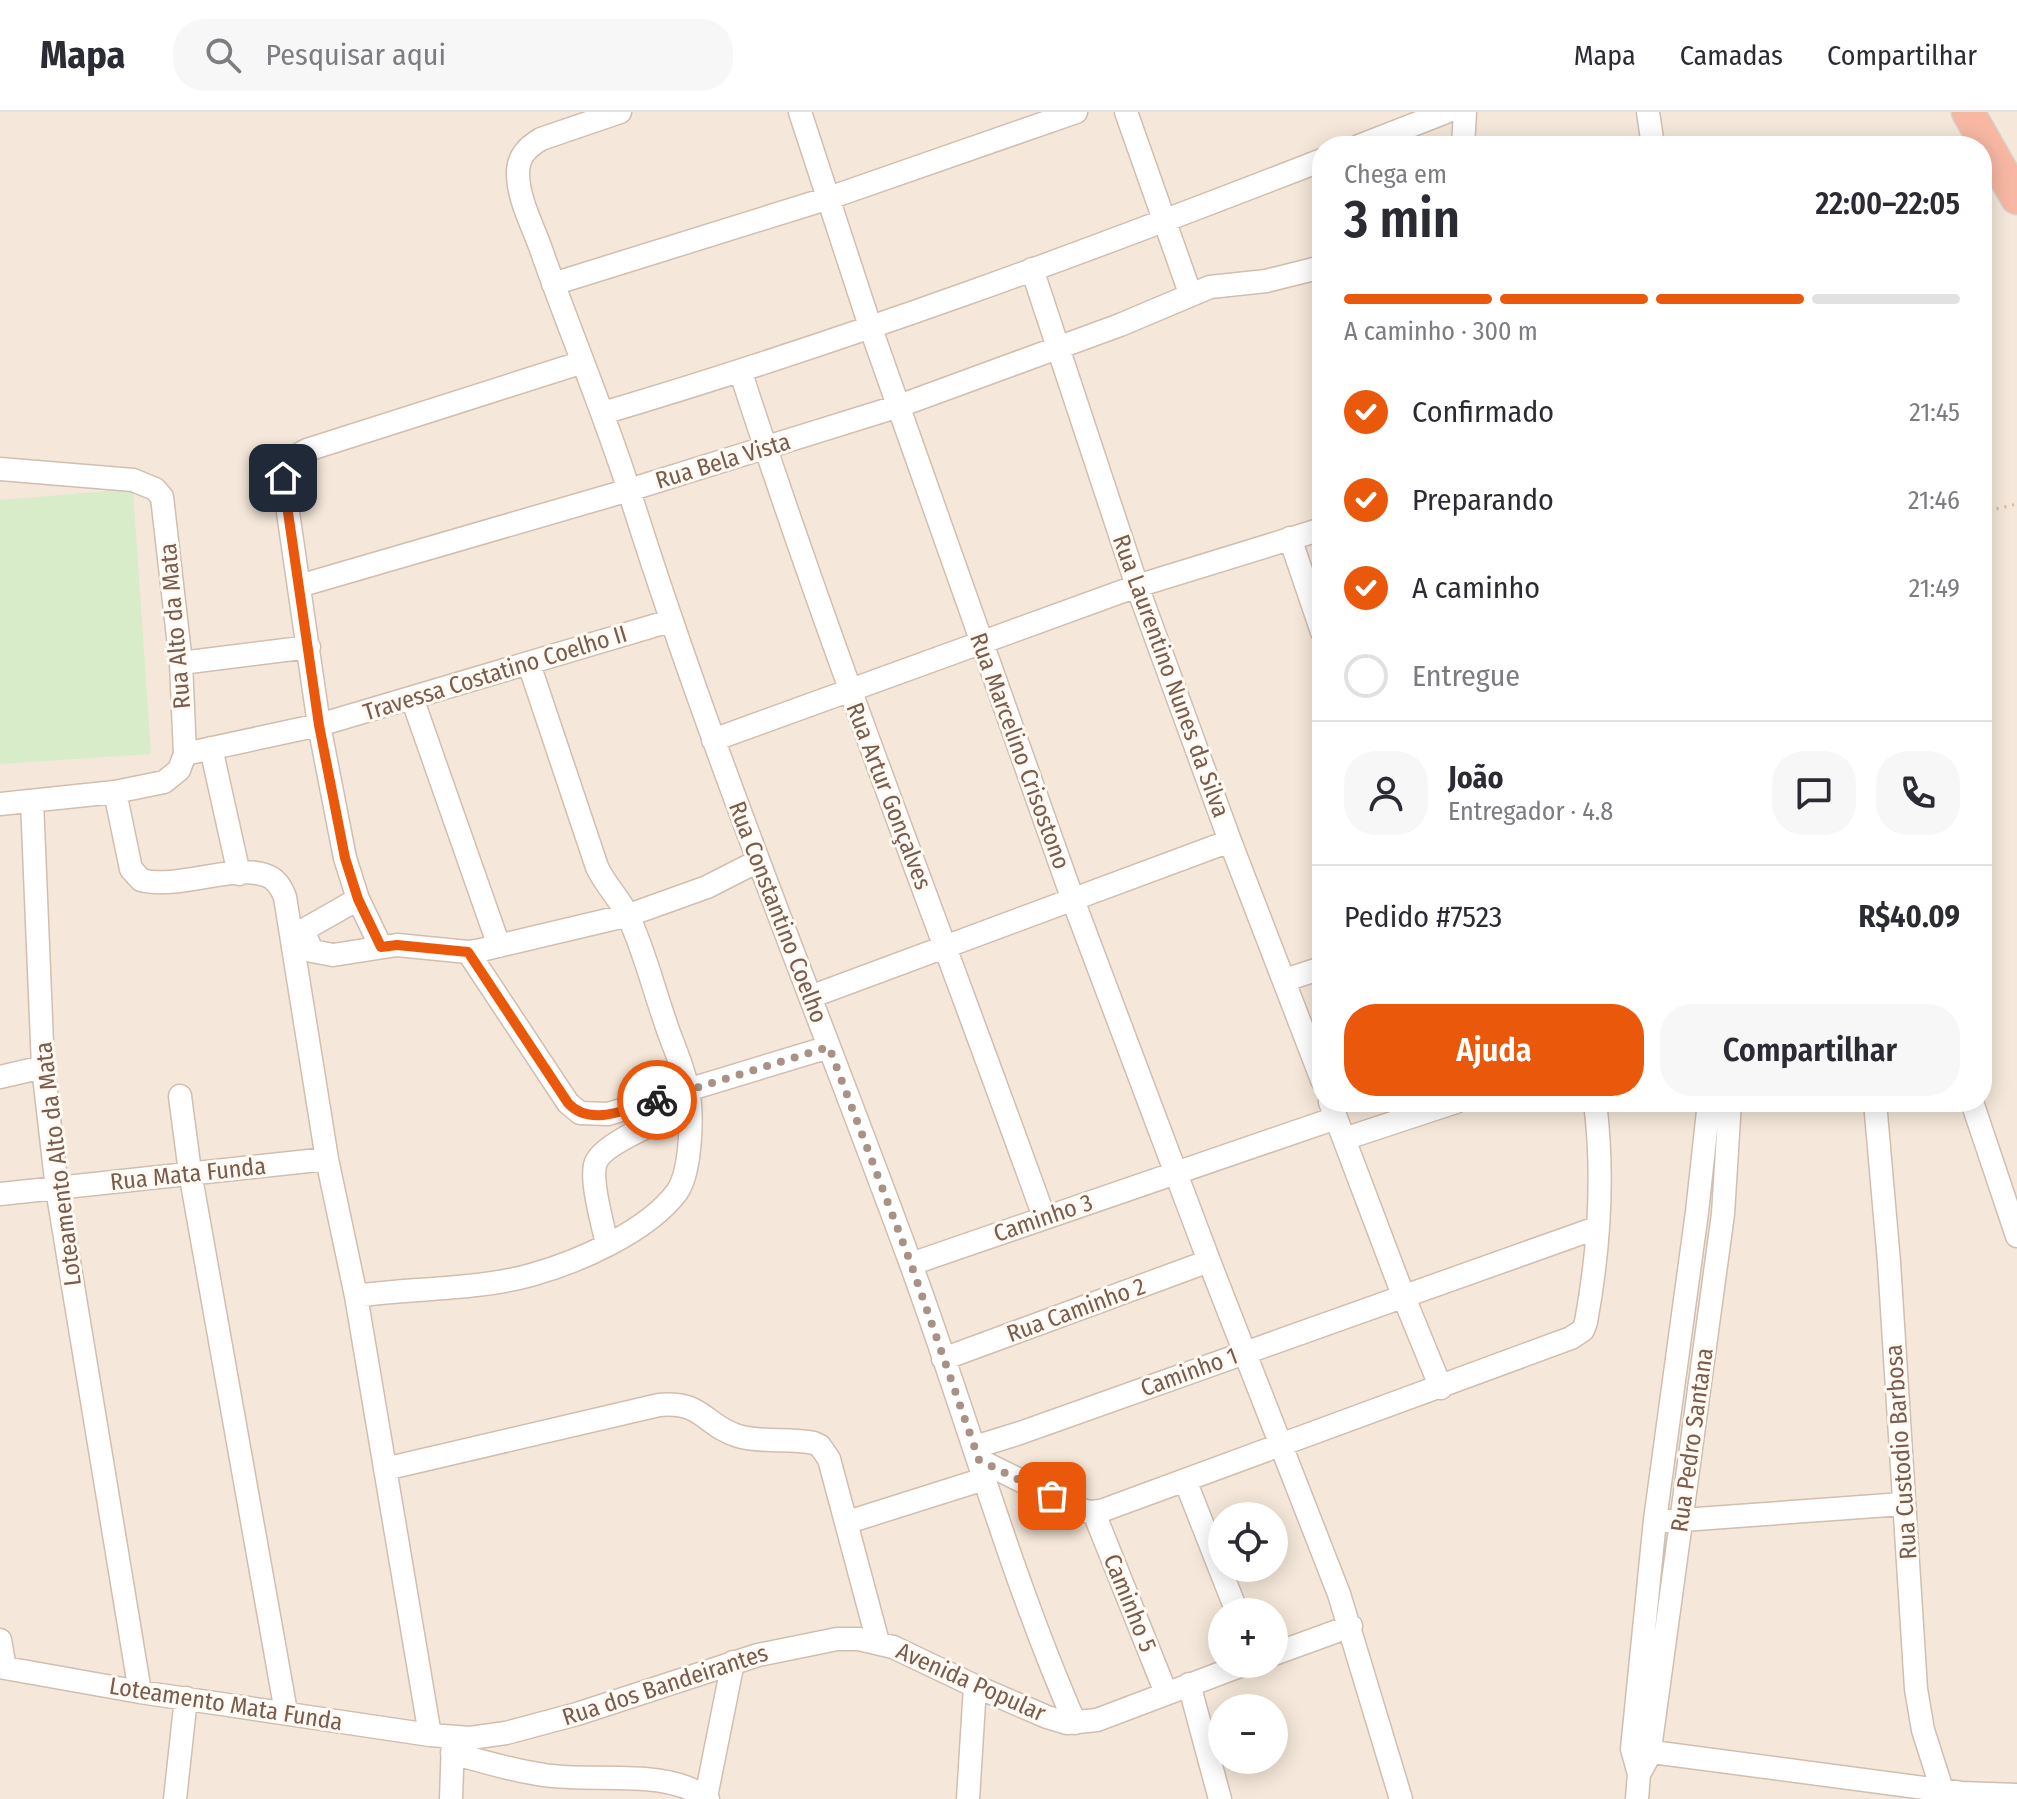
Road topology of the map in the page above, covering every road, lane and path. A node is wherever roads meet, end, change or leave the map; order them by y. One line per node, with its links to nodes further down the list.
1 (620, 112): 20 (street, Rua Constantino Coelho)
2 (800, 112): 15 (street)
3 (1076, 112): 15 (street)
4 (1126, 112): 17 (street)
5 (1446, 112): 9 (street)
6 (1465, 112): 10 (street)
7 (1648, 112): 11 (street)
8 (1968, 112): 12 (highway)
9 (1385, 136)
10 (1464, 136)
11 (1652, 136)
12 (1982, 136)
13 (1992, 154): 16 (highway)
14 (1312, 164): 17 (street)
15 (829, 198): 20 (street); 22 (street)
16 (2017, 198)
17 (1163, 222): 18 (street); 21 (street)
18 (1032, 269): 22 (street); 23 (street, Rua Laurentino Nunes da Silva)
19 (1312, 270): 21 (street, Rua Bela Vista)
20 (553, 284): 24 (street, Rua Constantino Coelho)
21 (1190, 293): 23 (street, Rua Bela Vista)
22 (870, 326): 25 (street); 26 (street, Rua Marcelino Crisostono)
23 (1058, 348): 26 (street, Rua Bela Vista); 36 (street, Rua Laurentino Nunes da Silva)
24 (583, 362): 27 (street, Rua Constantino Coelho); 35 (street)
25 (741, 373): 27 (street); 28 (street, Rua Artur Gonçalves)
26 (899, 406): 28 (street, Rua Bela Vista); 39 (street, Rua Marcelino Crisostono)
27 (603, 413): 30 (street, Rua Constantino Coelho)
28 (765, 449): 30 (street, Rua Bela Vista); 43 (street, Rua Artur Gonçalves)
29 (0, 469): 41 (street, Rua Alto da Mata)
30 (629, 490): 35 (street, Rua Bela Vista); 38 (street, Rua Constantino Coelho)
31 (2017, 504): 32 (path)
32 (1992, 510)
33 (1312, 532): 34 (street)
34 (1290, 538): 36 (street); 37 (street)
35 (299, 586): 40 (street)
36 (1137, 586): 39 (street); 52 (street, Rua Laurentino Nunes da Silva)
37 (1312, 603)
38 (670, 621): 42 (street, Travessa Costatino Coelho II); 46 (street, Rua Constantino Coelho)
39 (980, 642): 43 (street); 56 (street, Rua Marcelino Crisostono)
40 (309, 647): 41 (street); 45 (street)
41 (181, 663): 48 (street, Rua Alto da Mata)
42 (529, 664): 44 (street, Travessa Costatino Coelho II); 57 (street)
43 (848, 689): 46 (street); 60 (street, Rua Artur Gonçalves)
44 (412, 698): 45 (street, Travessa Costatino Coelho II); 59 (street)
45 (319, 725): 47 (street, Travessa Costatino Coelho II); 55 (street)
46 (713, 740): 53 (street, Rua Constantino Coelho)
47 (211, 748): 48 (street, Travessa Costatino Coelho II); 54 (street)
48 (185, 754): 49 (street)
49 (115, 792): 50 (street); 54 (street)
50 (32, 801): 51 (street); 68 (street, Loteamento Alto da Mata)
51 (0, 804)
52 (1230, 841): 56 (street); 64 (street, Rua Laurentino Nunes da Silva)
53 (758, 861): 57 (street); 65 (street, Rua Constantino Coelho)
54 (239, 874): 58 (street)
55 (358, 899): 58 (street); 61 (street)
56 (1073, 900): 60 (street); 81 (street, Rua Marcelino Crisostono)
57 (629, 915): 59 (street); 71 (street)
58 (298, 934): 61 (street); 79 (street)
59 (499, 946): 62 (street)
60 (946, 946): 65 (street); 84 (street, Rua Artur Gonçalves)
61 (381, 947): 62 (street)
62 (468, 952): 71 (street)
63 (1312, 971): 64 (street)
64 (1285, 980): 67 (street, Rua Laurentino Nunes da Silva)
65 (810, 997): 66 (street, Rua Constantino Coelho)
66 (829, 1047): 71 (street); 89 (street, Rua Constantino Coelho)
67 (1312, 1053)
68 (43, 1067): 69 (street); 82 (street, Loteamento Alto da Mata)
69 (0, 1077)
70 (180, 1096): 80 (street)
71 (689, 1100): 87 (street); 87 (street)
72 (1385, 1112): 78 (street, Caminho 3)
73 (1596, 1112): 85 (street)
74 (1708, 1112): 101 (street, Rua Pedro Santana)
75 (1729, 1112): 103 (street, Rua Pedro Santana)
76 (1876, 1112): 99 (street, Rua Custodio Barbosa)
77 (1975, 1112): 86 (street)
78 (1336, 1119): 81 (street, Caminho 3); 90 (street)
79 (327, 1159): 80 (street, Rua Mata Funda); 91 (street)
80 (190, 1172): 82 (street, Rua Mata Funda); 117 (street)
81 (1176, 1174): 84 (street, Caminho 3); 88 (street, Rua Marcelino Crisostono)
82 (57, 1189): 83 (street, Rua Mata Funda); 114 (street, Loteamento Alto da Mata)
83 (0, 1194)
84 (1044, 1217): 89 (street, Caminho 3)
85 (1596, 1228): 90 (street, Caminho 1); 94 (street)
86 (2017, 1236)
87 (607, 1245): 91 (street)
88 (1209, 1261): 92 (street, Rua Marcelino Crisostono); 93 (street, Rua Caminho 2)
89 (911, 1264): 93 (street, Rua Constantino Coelho)
90 (1403, 1295): 92 (street, Caminho 1); 94 (street)
91 (356, 1296): 97 (street)
92 (1246, 1352): 95 (street, Rua Marcelino Crisostono); 96 (street, Caminho 1)
93 (943, 1359): 96 (street, Rua Constantino Coelho)
94 (1441, 1388): 95 (street)
95 (1280, 1444): 98 (street); 105 (street, Rua Marcelino Crisostono)
96 (979, 1462): 100 (street); 102 (street, Caminho 1); 118 (street, Rua Constantino Coelho)
97 (385, 1469): 102 (street); 119 (street)
98 (1185, 1480): 100 (street); 104 (street)
99 (1903, 1504): 103 (street); 122 (street, Rua Custodio Barbosa)
100 (1094, 1513): 115 (street, Caminho 5)
101 (1655, 1520): 103 (street); 121 (street, Rua Pedro Santana)
102 (848, 1522): 107 (street)
103 (1681, 1522): 121 (street, Rua Pedro Santana)
104 (1231, 1598)
105 (1351, 1626): 108 (street); 129 (street, Rua Marcelino Crisostono)
106 (0, 1640): 110 (street)
107 (878, 1642): 109 (street, Rua dos Bandeirantes); 113 (street, Avenida Popular)
108 (1288, 1649)
109 (733, 1662): 120 (street, Rua dos Bandeirantes); 124 (street)
110 (2, 1667): 114 (street, Loteamento Mata Funda)
111 (1208, 1677): 112 (street, Avenida Popular)
112 (1189, 1684): 115 (street, Avenida Popular); 128 (street)
113 (975, 1686): 118 (street, Avenida Popular); 127 (street)
114 (140, 1692): 116 (street, Loteamento Mata Funda)
115 (1166, 1693): 118 (street, Avenida Popular)
116 (186, 1698): 117 (street, Loteamento Mata Funda); 125 (street)
117 (286, 1712): 119 (street, Loteamento Mata Funda)
118 (1075, 1723)
119 (430, 1735): 120 (street, Loteamento Mata Funda)
120 (453, 1746): 124 (street); 126 (street)
121 (1641, 1750): 122 (street); 130 (street, Rua Pedro Santana)
122 (1944, 1795): 123 (street)
123 (2017, 1795)
124 (707, 1798)
125 (175, 1799)
126 (451, 1799)
127 (968, 1799)
128 (1220, 1799)
129 (1401, 1799)
130 (1637, 1799)

